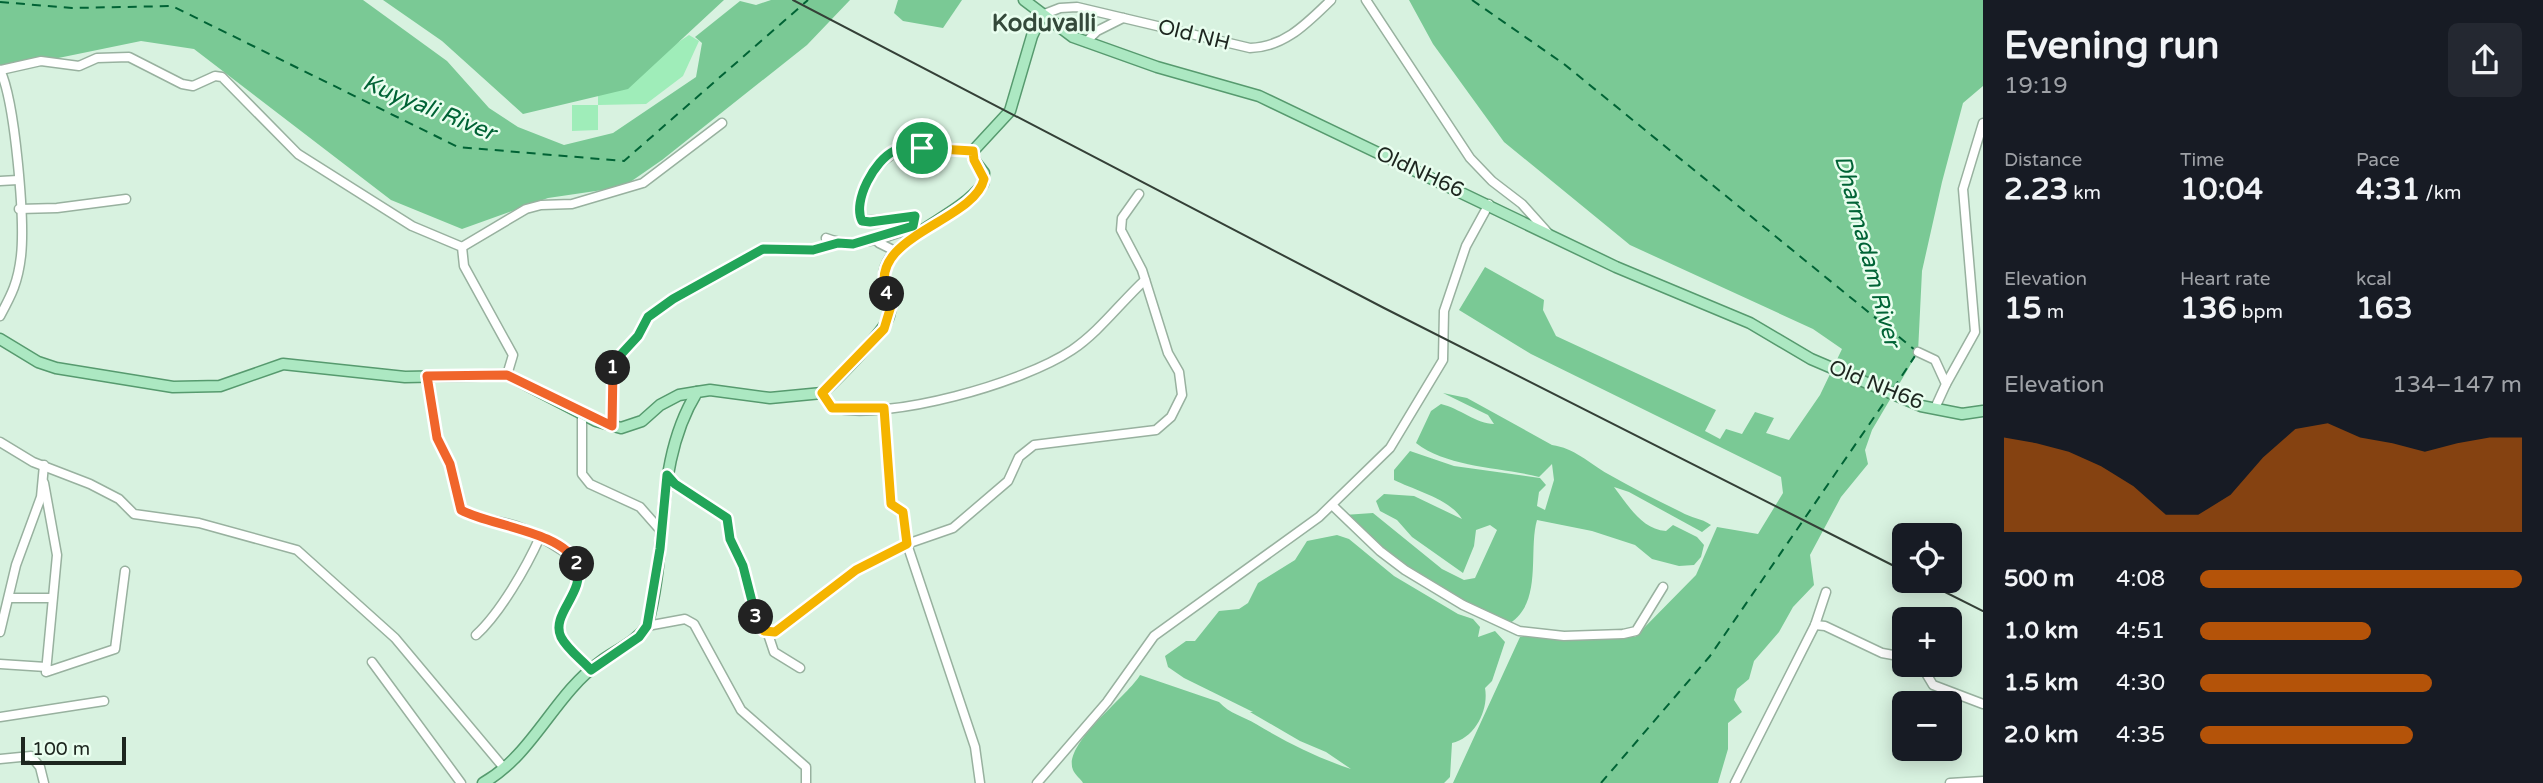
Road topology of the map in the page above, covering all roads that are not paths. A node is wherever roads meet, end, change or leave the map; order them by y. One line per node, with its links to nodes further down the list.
1 (1024, 0): 4 (main road, OldNH66)
2 (1331, 0): 5 (street, Old NH)
3 (1366, 0): 17 (street)
4 (1042, 15): 5 (street, Old NH); 6 (main road, OldNH66); 10 (main road)
5 (1123, 18): 6 (street)
6 (1086, 42): 15 (main road, OldNH66)
7 (1, 70): 11 (street); 21 (street)
8 (722, 123): 21 (street)
9 (1983, 123): 30 (street)
10 (973, 151): 19 (street); 22 (main road)
11 (18, 180): 12 (street); 16 (street)
12 (0, 181)
13 (1139, 194): 23 (street)
14 (126, 199): 16 (street)
15 (1489, 204): 17 (main road, OldNH66); 42 (street)
16 (19, 209): 24 (street)
17 (1551, 235): 27 (main road, OldNH66)
18 (825, 238): 19 (street)
19 (838, 243): 37 (street)
20 (879, 243): 22 (street)
21 (462, 247): 28 (street)
22 (897, 252): 32 (main road)
23 (1145, 280): 33 (street); 45 (street)
24 (0, 316)
25 (0, 339): 29 (main road)
26 (1918, 352): 30 (street)
27 (1811, 359): 34 (main road, Old NH66)
28 (507, 375): 29 (main road); 36 (main road)
29 (427, 376): 44 (street)
30 (1946, 384): 34 (street)
31 (697, 392): 32 (main road); 37 (main road); 40 (main road)
32 (822, 393): 33 (street)
33 (884, 408): 45 (street)
34 (1935, 408): 35 (main road, Old NH66)
35 (1983, 411)
36 (582, 415): 37 (main road); 43 (street)
37 (612, 426)
38 (0, 442): 39 (street)
39 (44, 466): 41 (street); 67 (street)
40 (667, 475): 43 (main road); 53 (street)
41 (44, 483): 49 (street); 50 (street)
42 (1332, 505): 47 (street); 74 (street)
43 (662, 532): 52 (main road)
44 (540, 537): 55 (street); 61 (street)
45 (907, 544): 53 (street); 73 (street)
46 (125, 571): 59 (street)
47 (1663, 587)
48 (1826, 592): 51 (street)
49 (9, 597): 50 (street); 54 (street)
50 (51, 598): 59 (street)
51 (1815, 625): 56 (street); 75 (street)
52 (647, 626): 61 (main road); 72 (street)
53 (767, 631): 60 (street)
54 (0, 632)
55 (476, 635)
56 (1892, 655)
57 (372, 662): 70 (street)
58 (0, 664): 59 (street)
59 (47, 667)
60 (800, 668)
61 (591, 670): 67 (main road)
62 (1928, 677): 64 (street)
63 (104, 701): 65 (street)
64 (1983, 704)
65 (0, 718)
66 (0, 759): 69 (street)
67 (504, 768): 71 (main road)
68 (1983, 781): 76 (street)
69 (44, 783)
70 (461, 783)
71 (483, 783)
72 (806, 783)
73 (980, 783)
74 (1037, 783)
75 (1735, 783)
76 (1950, 783)

